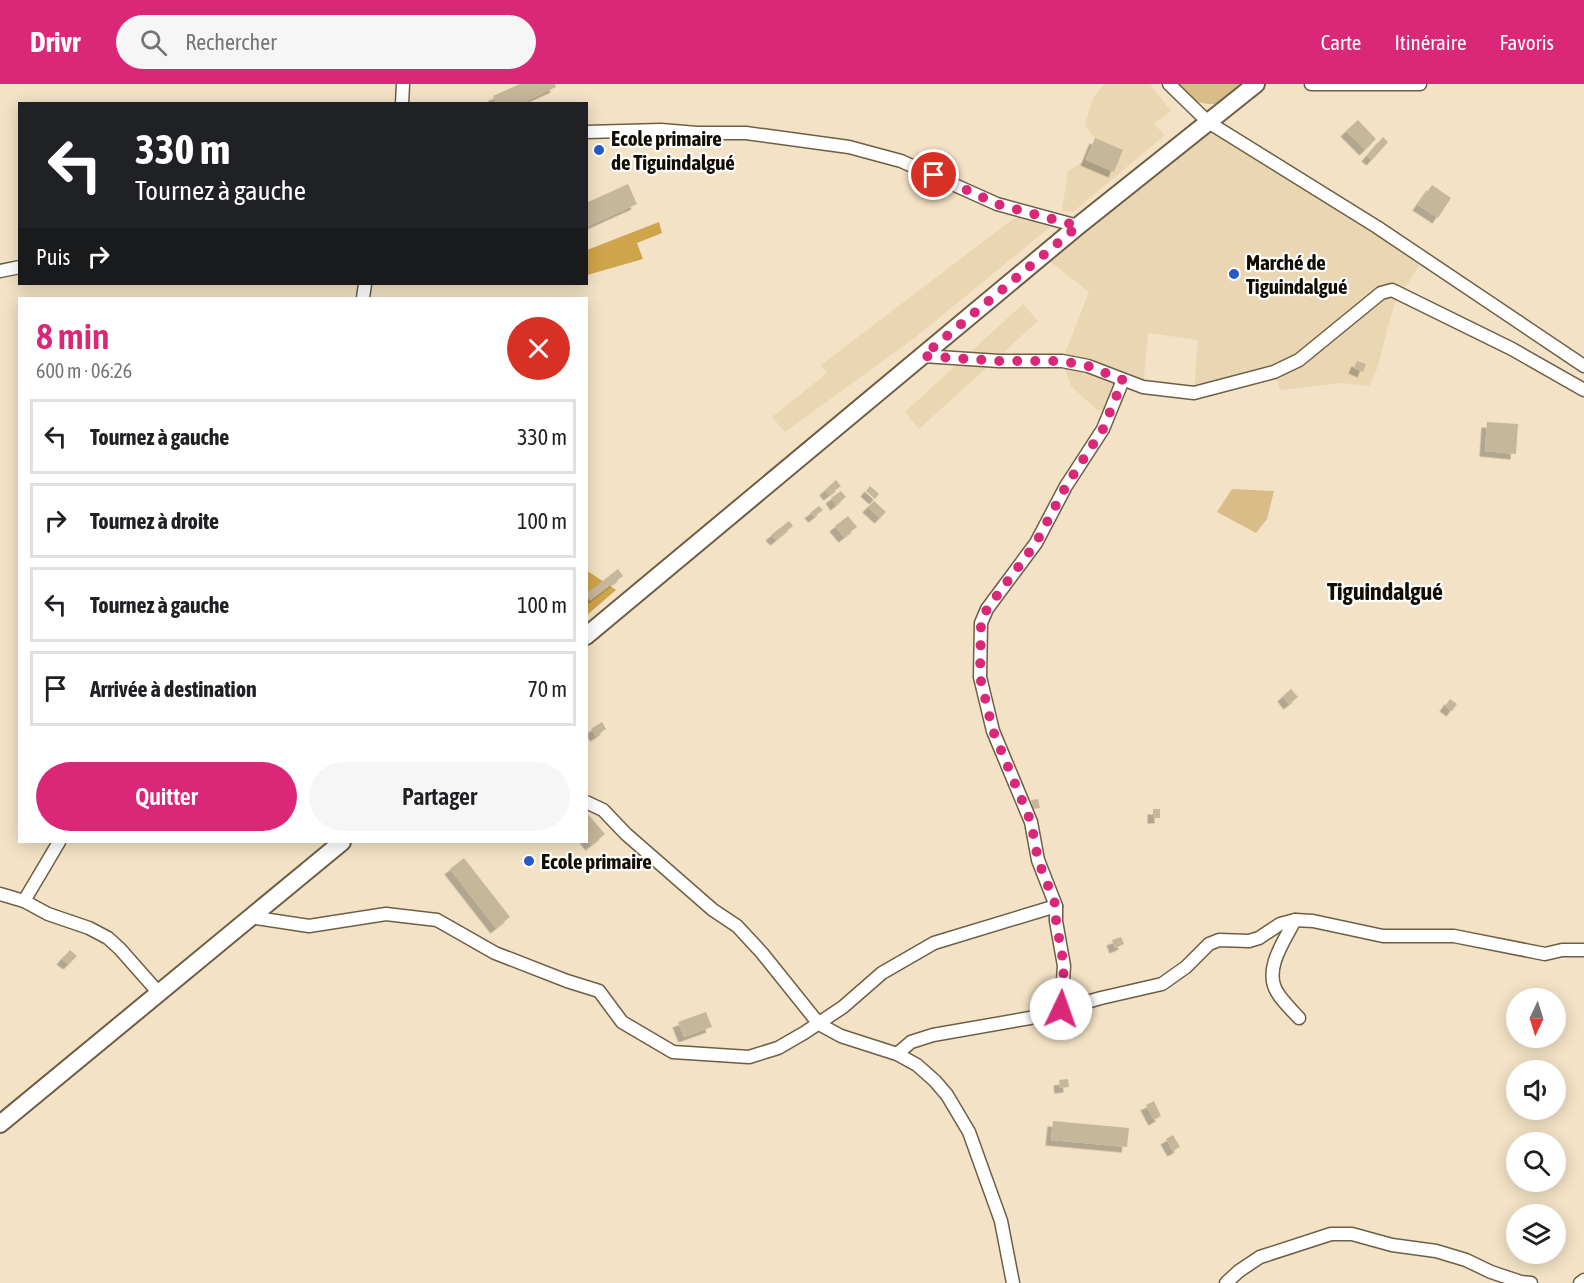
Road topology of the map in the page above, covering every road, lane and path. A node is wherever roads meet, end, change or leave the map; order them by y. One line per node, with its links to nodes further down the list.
1 (404, 84): 6 (street)
2 (1169, 84): 7 (street)
3 (1256, 84): 7 (street)
4 (1311, 84): 5 (street)
5 (1420, 84)
6 (402, 102)
7 (1208, 122): 9 (street); 13 (street)
8 (588, 132): 9 (street)
9 (1078, 226): 12 (street)
10 (18, 268): 11 (street)
11 (0, 272)
12 (923, 356): 14 (street); 16 (street)
13 (1584, 366)
14 (1123, 380): 15 (street); 22 (street)
15 (1584, 390)
16 (588, 634)
17 (588, 803): 29 (street)
18 (58, 843): 21 (street)
19 (341, 843): 23 (street)
20 (0, 894): 21 (street)
21 (24, 901): 26 (street)
22 (1056, 906): 27 (street); 29 (street)
23 (250, 917): 26 (street); 29 (street)
24 (1295, 920): 25 (street); 27 (street); 28 (street)
25 (1584, 950)
26 (158, 992): 31 (street)
27 (1061, 1009): 30 (street)
28 (1299, 1018)
29 (819, 1024): 30 (street)
30 (897, 1054): 33 (street)
31 (0, 1124)
32 (1584, 1280): 36 (street)
33 (1013, 1283)
34 (1226, 1283): 35 (street)
35 (1531, 1283)
36 (1580, 1283)

